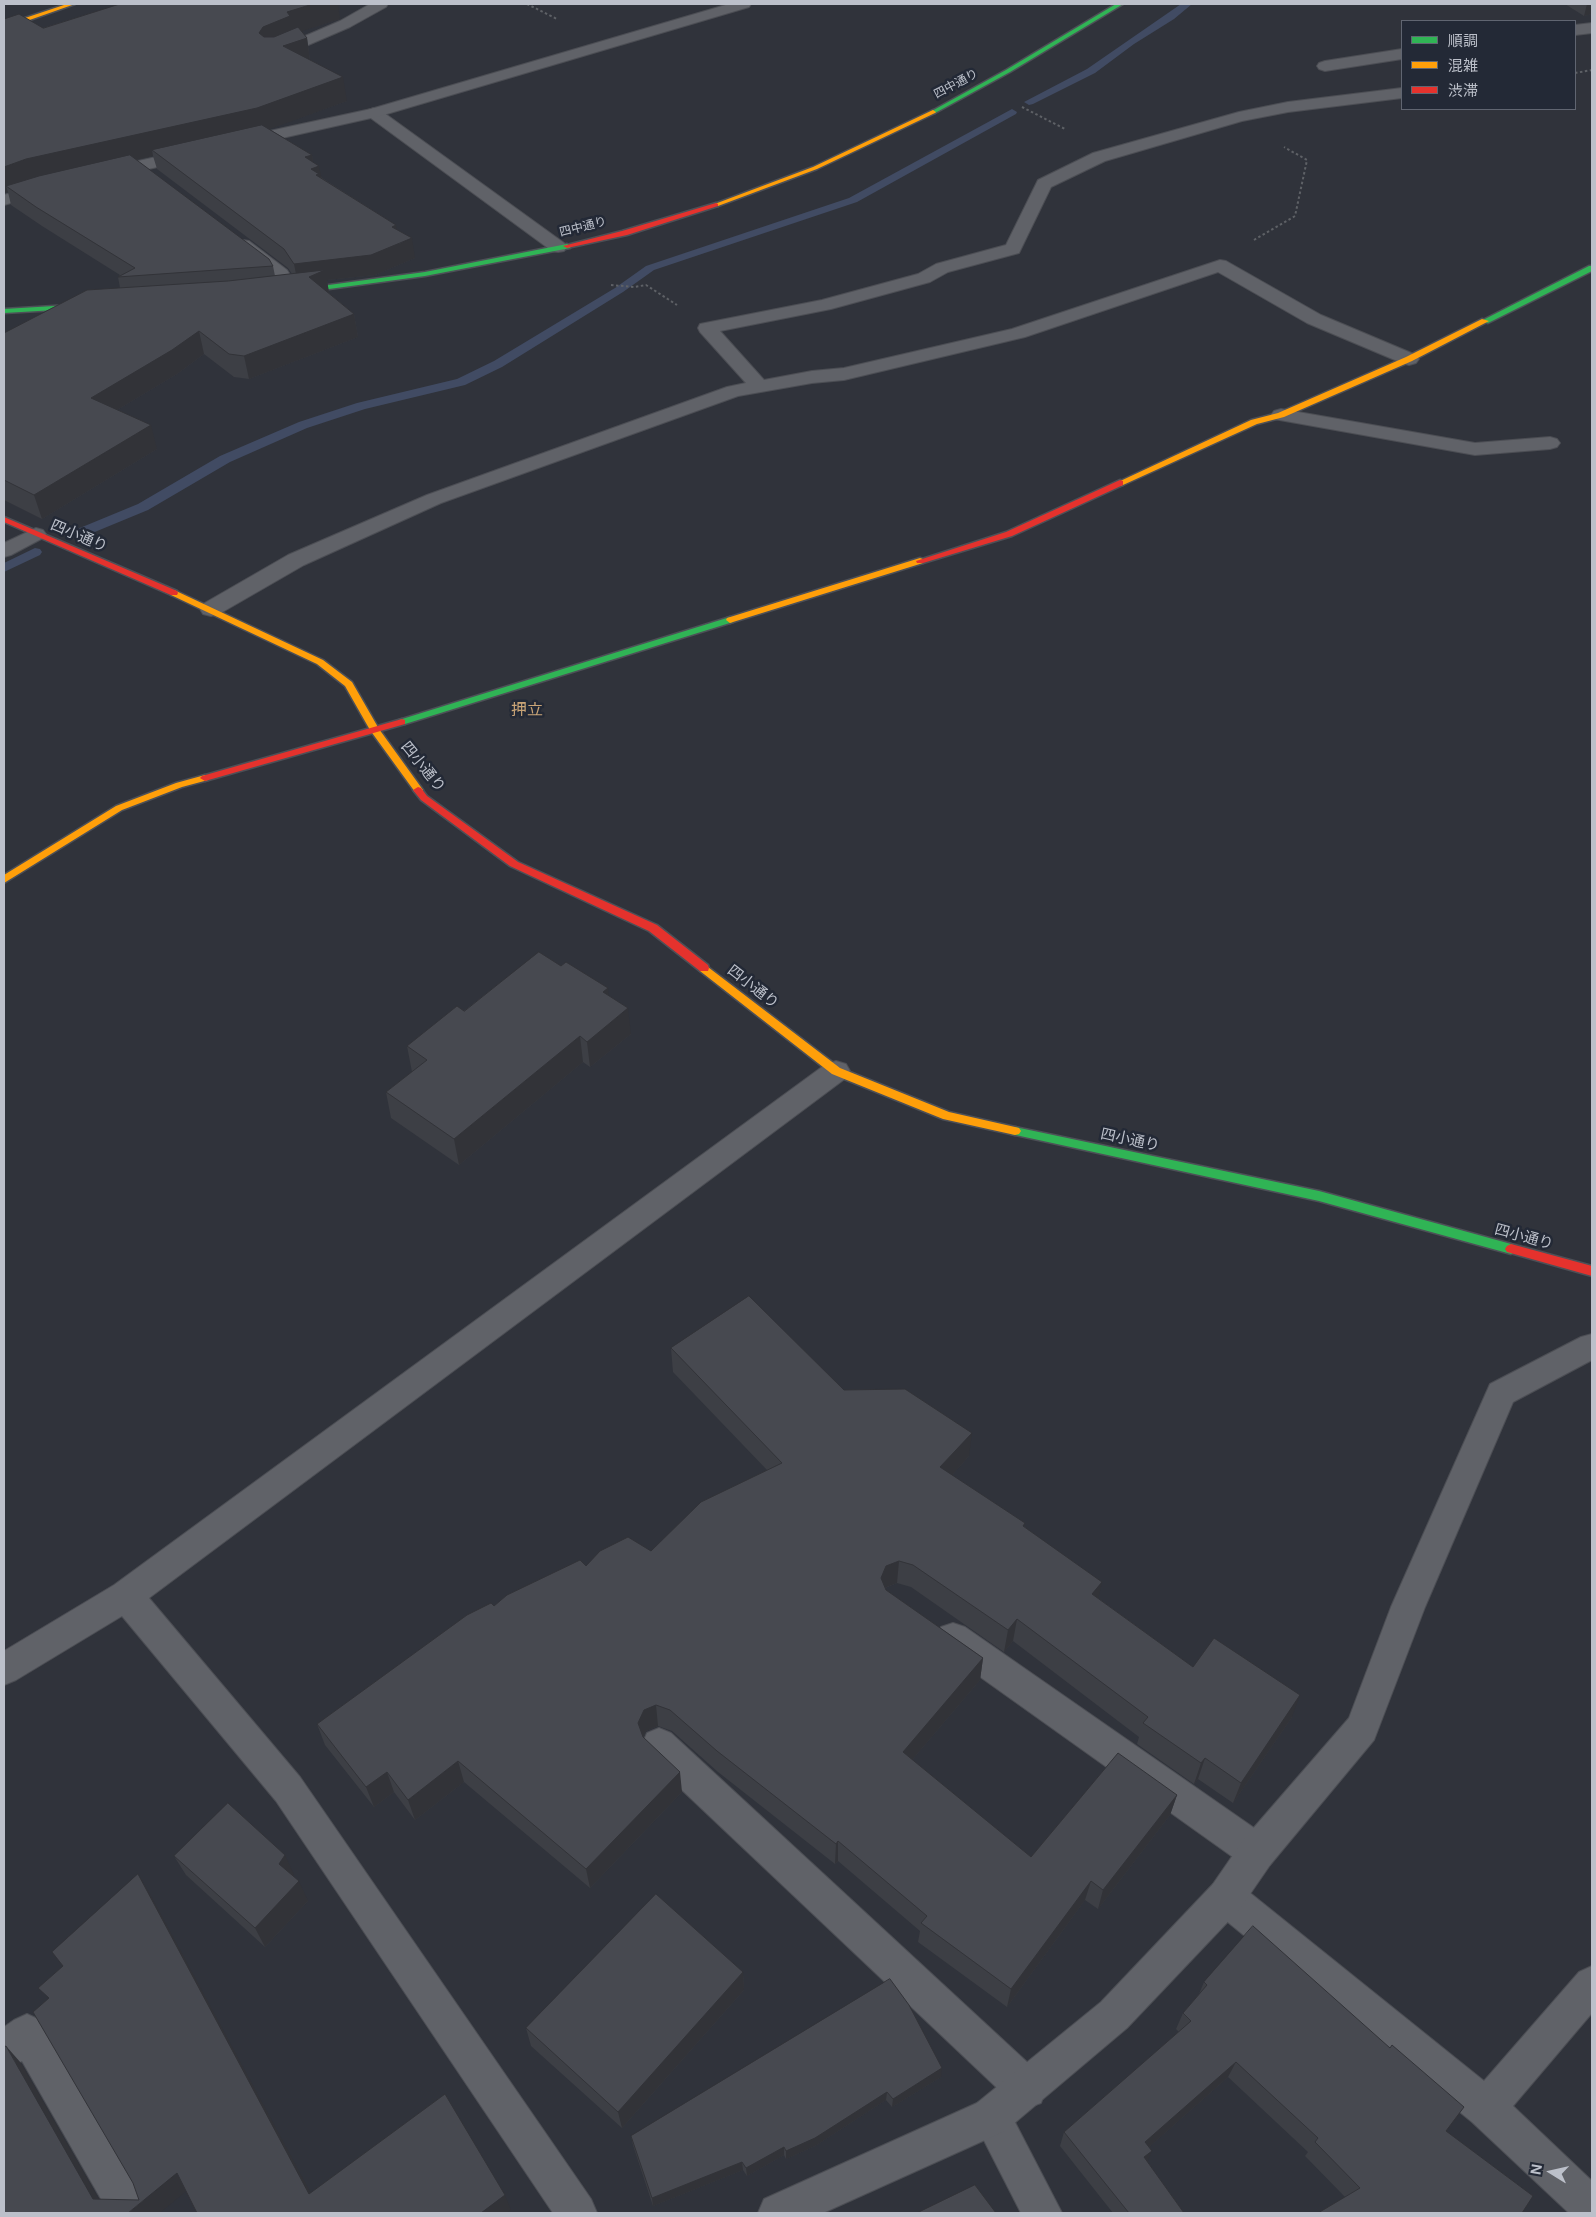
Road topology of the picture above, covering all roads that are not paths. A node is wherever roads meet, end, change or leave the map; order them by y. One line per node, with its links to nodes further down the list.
1 (72, 4): 5 (street)
2 (381, 4): 9 (street)
3 (744, 4): 12 (street)
4 (1120, 4): 21 (street, 四中通り)
5 (4, 27)
6 (1592, 28): 7 (street)
7 (1576, 30)
8 (1401, 54): 10 (street)
9 (273, 55)
10 (1325, 66)
11 (1401, 93): 27 (street)
12 (374, 113): 13 (street); 21 (street)
13 (224, 146)
14 (205, 151): 15 (street)
15 (138, 166): 16 (street); 17 (street)
16 (93, 177)
17 (154, 178)
18 (57, 185): 19 (street)
19 (4, 200)
20 (233, 238): 23 (street)
21 (558, 248): 23 (street, 四中通り)
22 (1592, 268): 26 (street)
23 (288, 293)
24 (102, 306): 25 (street)
25 (4, 312)
26 (1409, 359): 27 (street); 28 (street)
27 (759, 386): 33 (street)
28 (1282, 415): 29 (street); 34 (street)
29 (1550, 444)
30 (4, 519): 31 (street, 四小通り)
31 (36, 534): 32 (street); 33 (street, 四小通り)
32 (4, 550)
33 (211, 609): 34 (street, 四小通り)
34 (375, 730): 35 (street); 36 (street, 四小通り)
35 (4, 880)
36 (836, 1071): 37 (street, 四小通り); 39 (street)
37 (1592, 1271)
38 (1592, 1346): 43 (street)
39 (126, 1596): 41 (street); 52 (street)
40 (931, 1623): 43 (street)
41 (4, 1669)
42 (659, 1746): 47 (street)
43 (1257, 1852): 44 (street)
44 (1226, 1897): 47 (street); 48 (street)
45 (1592, 1985): 48 (street)
46 (4, 2051): 51 (street)
47 (1027, 2089): 49 (street)
48 (1486, 2108): 50 (street)
49 (991, 2117): 53 (street); 54 (street)
50 (1592, 2208)
51 (131, 2213)
52 (577, 2213)
53 (778, 2213)
54 (1042, 2213)

